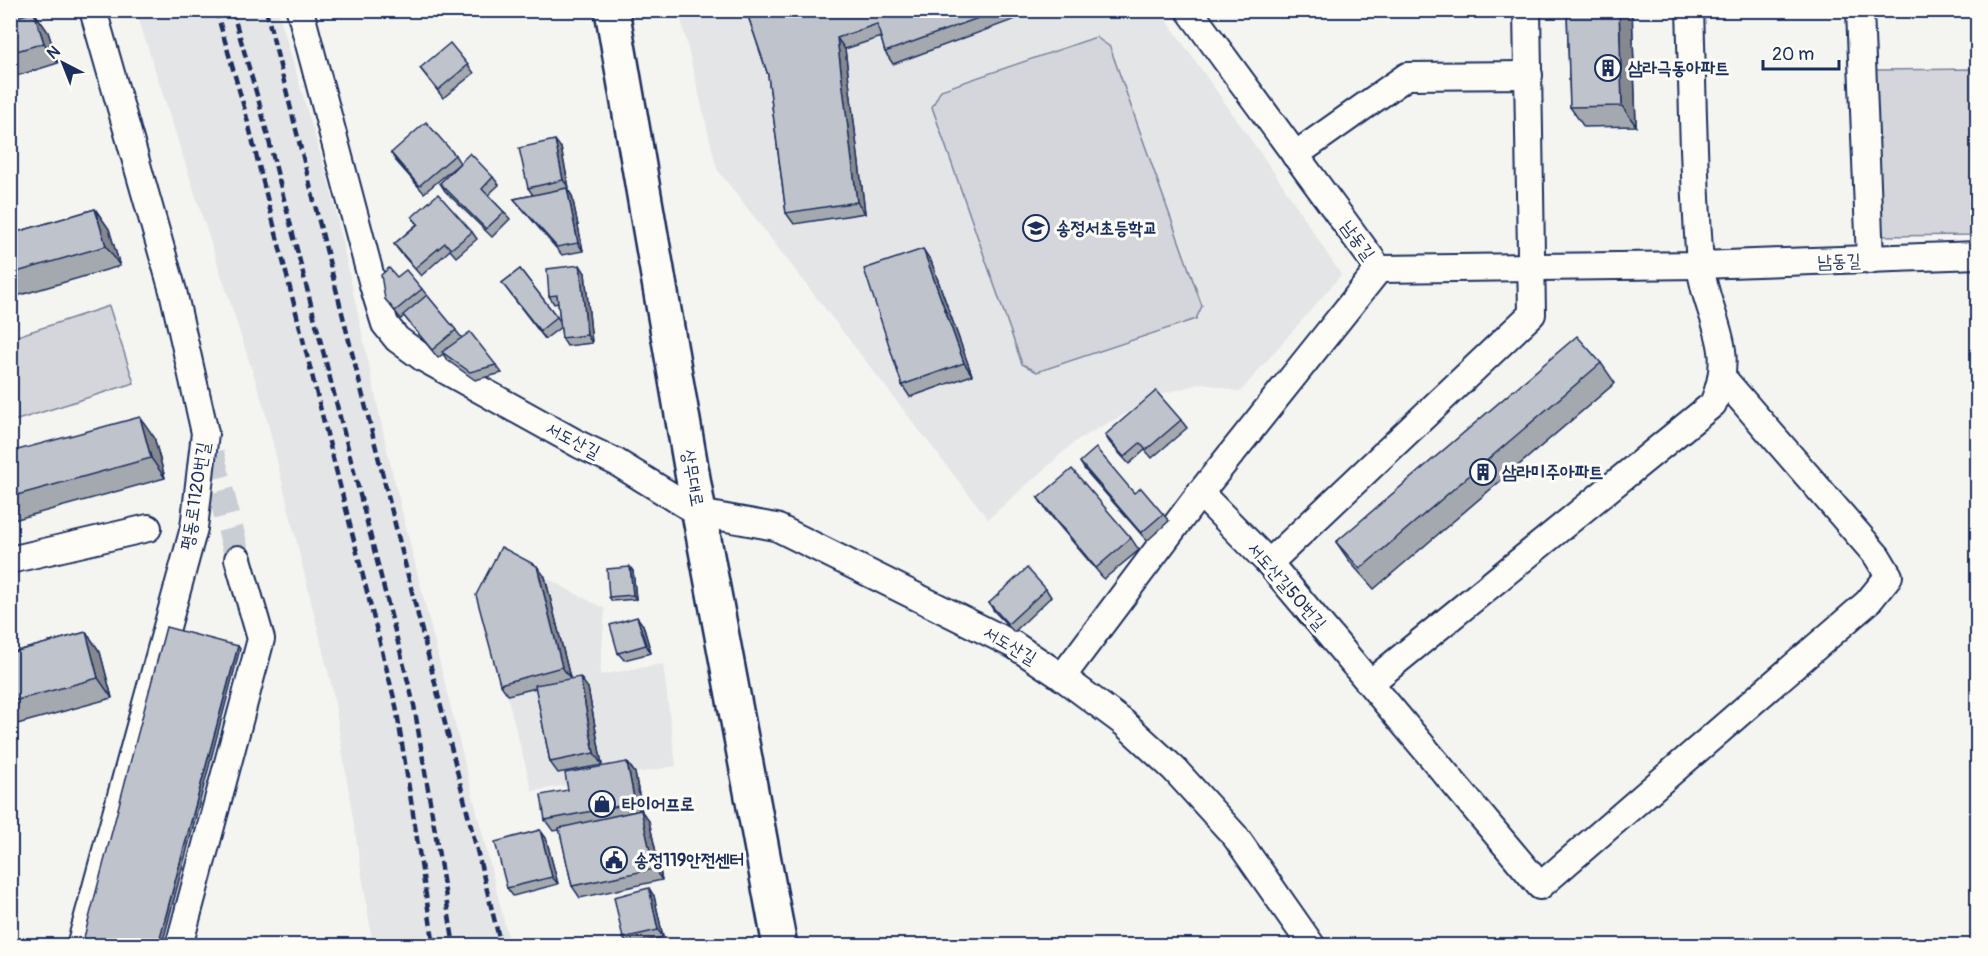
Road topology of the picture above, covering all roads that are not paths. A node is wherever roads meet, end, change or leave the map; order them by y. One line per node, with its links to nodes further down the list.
1 (93, 10): 24 (street, 평동로1120번길)
2 (300, 10): 17 (street, 서도산길)
3 (612, 10): 17 (main road, 상무대로)
4 (1527, 10): 8 (street)
5 (1690, 10): 12 (street)
6 (1860, 10): 11 (street)
7 (1192, 12): 9 (street, 남동길)
8 (1529, 75): 9 (street); 13 (street)
9 (1295, 155): 14 (street, 남동길)
10 (1977, 255): 11 (street, 남동길)
11 (1870, 260): 12 (street, 남동길)
12 (1700, 265): 13 (street, 남동길); 15 (street)
13 (1533, 266): 14 (street, 남동길); 21 (street)
14 (1379, 269): 16 (street)
15 (1722, 377): 23 (street); 23 (street, 서도산길50번길)
16 (1200, 494): 21 (street, 서도산길50번길); 22 (street)
17 (699, 513): 22 (street, 서도산길); 26 (main road, 상무대로)
18 (148, 528): 20 (street)
19 (238, 559): 25 (street)
20 (10, 560)
21 (1269, 562): 23 (street, 서도산길50번길)
22 (1062, 677): 27 (street, 서도산길)
23 (1370, 683)
24 (80, 945)
25 (179, 945)
26 (780, 945)
27 (1312, 945)

